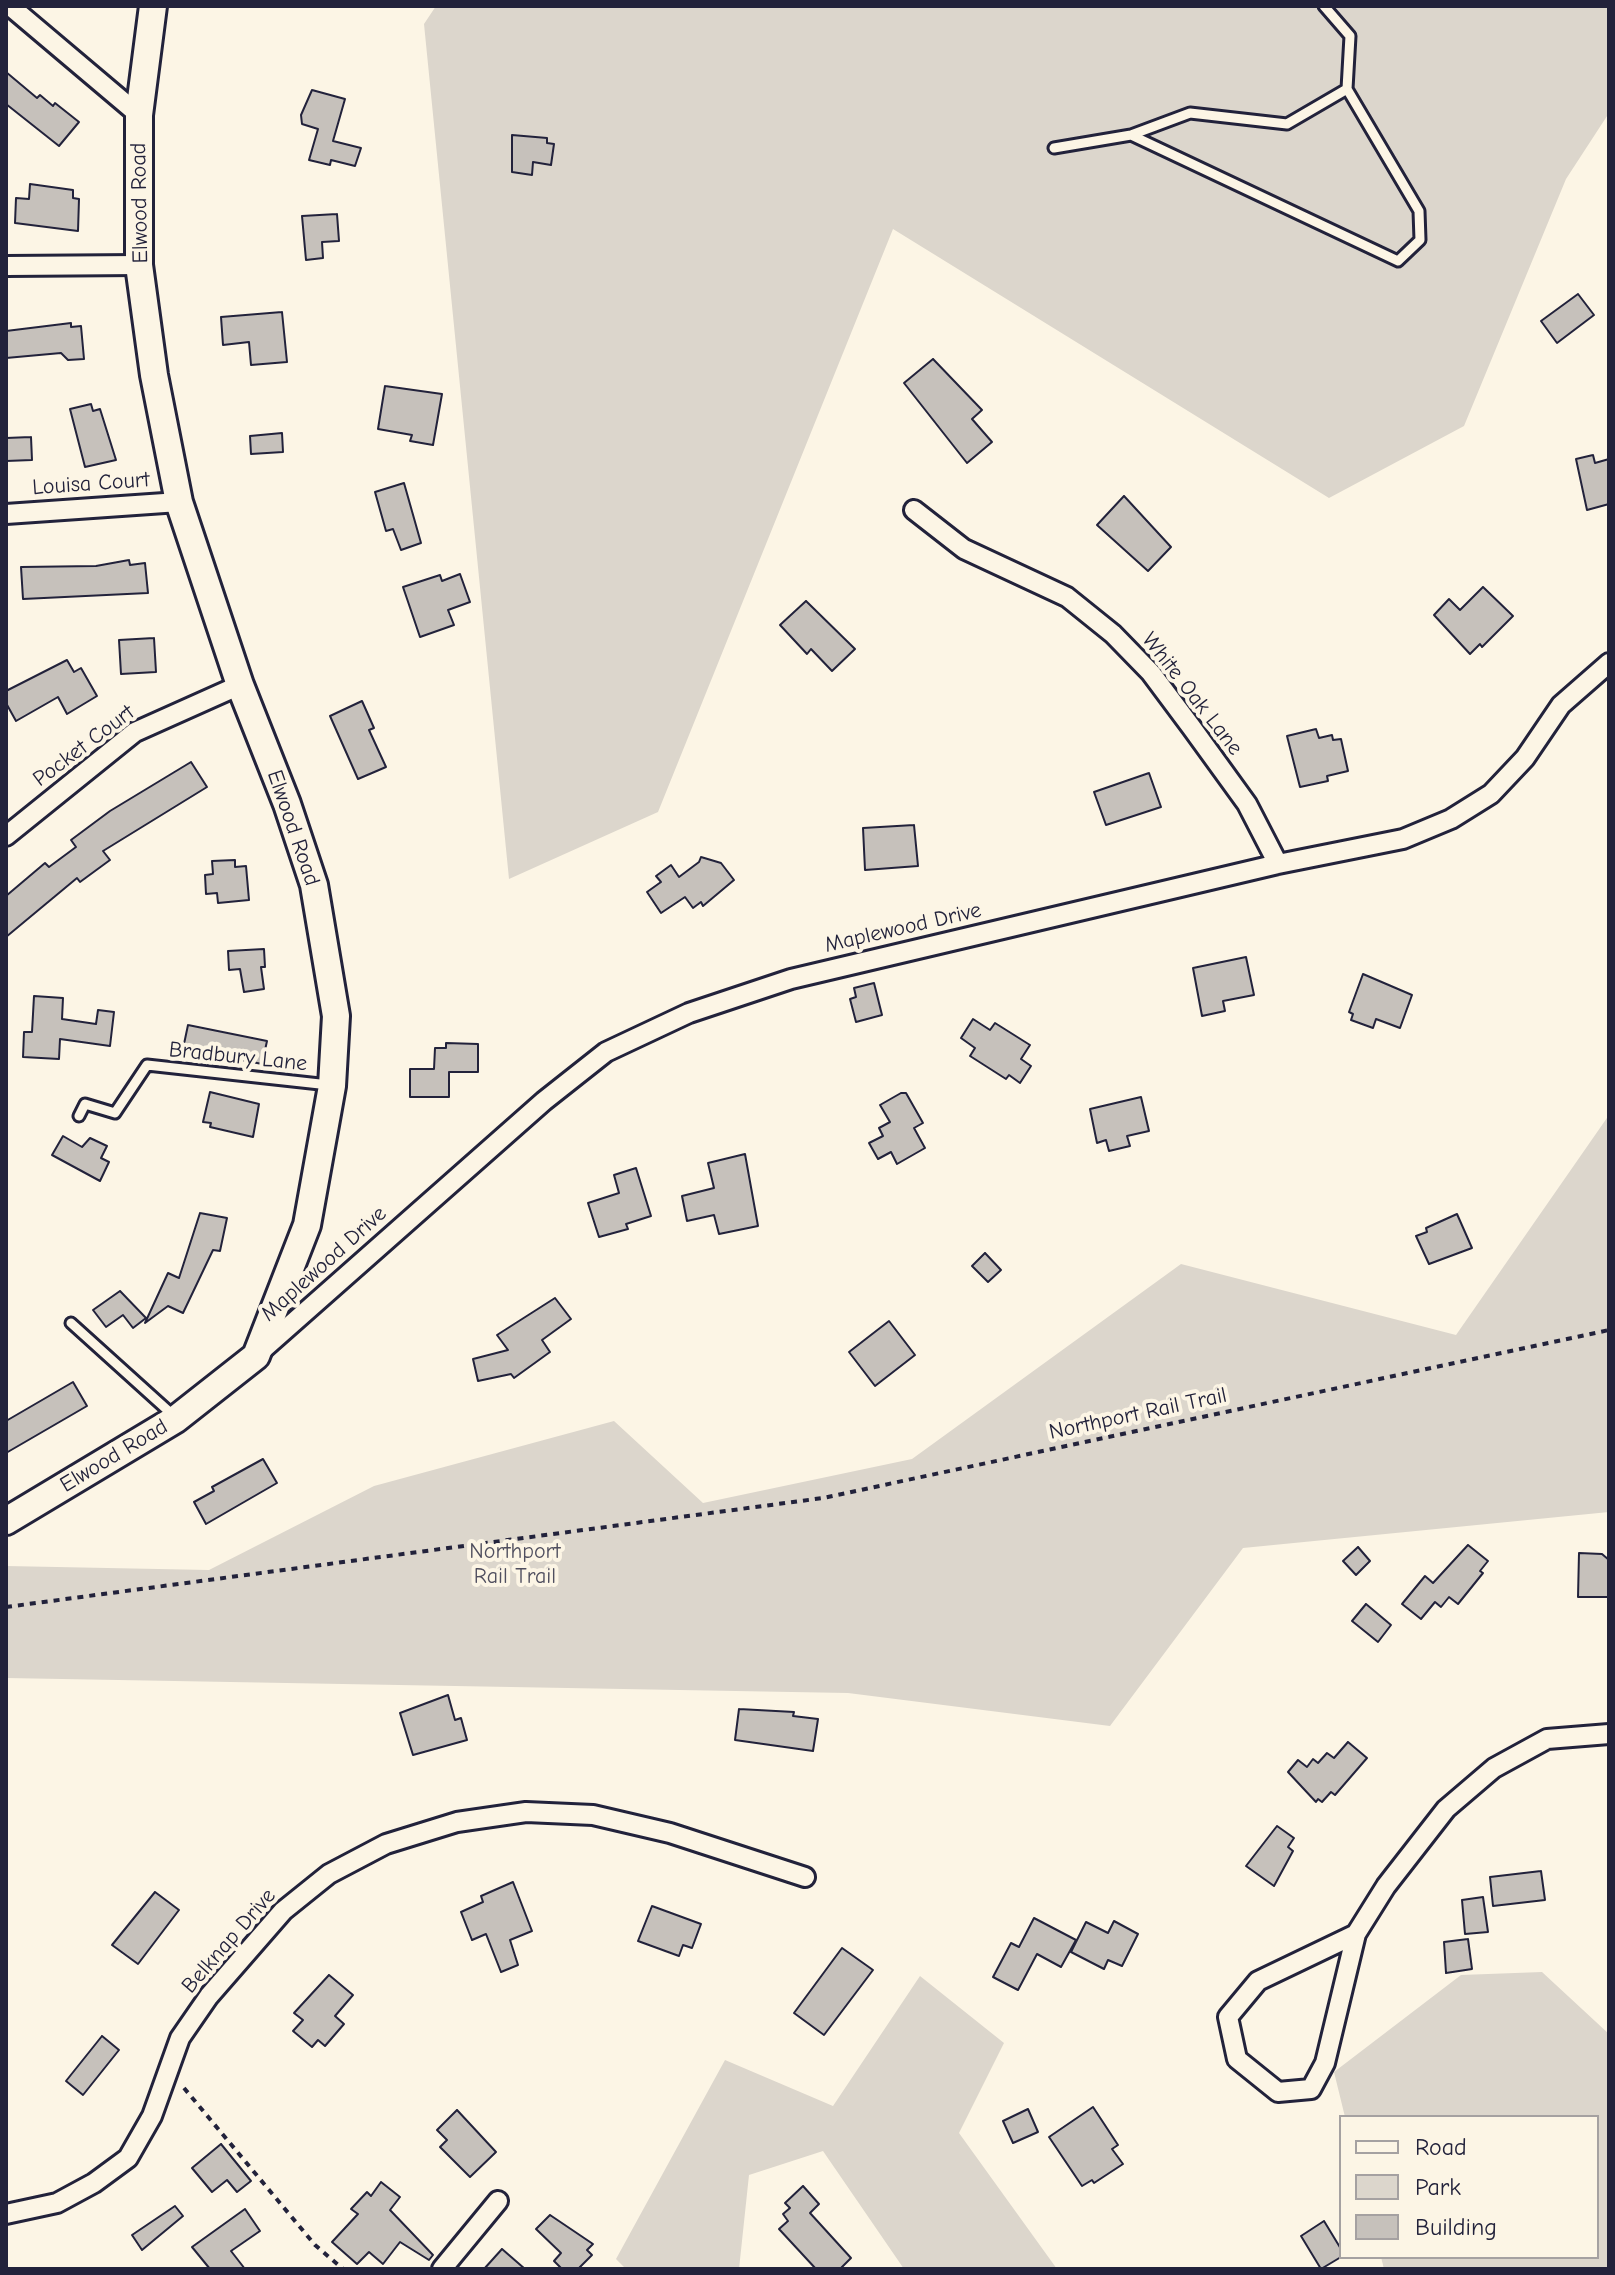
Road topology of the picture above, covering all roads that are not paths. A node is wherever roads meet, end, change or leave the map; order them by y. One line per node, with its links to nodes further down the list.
1 (10, 6): 5 (street)
2 (153, 6): 5 (main road, Elwood Road)
3 (1324, 6): 4 (lane)
4 (1347, 89): 6 (lane); 6 (lane)
5 (139, 115): 8 (main road, Elwood Road)
6 (1131, 135): 7 (lane)
7 (1054, 148)
8 (139, 265): 9 (street); 10 (main road, Elwood Road)
9 (6, 266)
10 (179, 502): 12 (street, Louisa Court); 14 (main road, Elwood Road)
11 (914, 510): 16 (street, White Oak Lane)
12 (6, 514)
13 (1609, 663): 16 (street, Maplewood Drive)
14 (240, 685): 15 (street, Pocket Court); 17 (main road, Elwood Road)
15 (6, 836)
16 (1278, 864): 20 (street, Maplewood Drive)
17 (332, 1086): 18 (lane, Bradbury Lane); 20 (main road, Elwood Road)
18 (79, 1116)
19 (71, 1323): 21 (lane)
20 (256, 1356): 21 (main road, Elwood Road)
21 (176, 1419): 22 (main road, Elwood Road)
22 (6, 1521)
23 (1609, 1734): 25 (street)
24 (805, 1877): 27 (street, Belknap Drive)
25 (1356, 1934): 25 (street)
26 (498, 2201): 28 (street)
27 (6, 2214)
28 (442, 2269)

